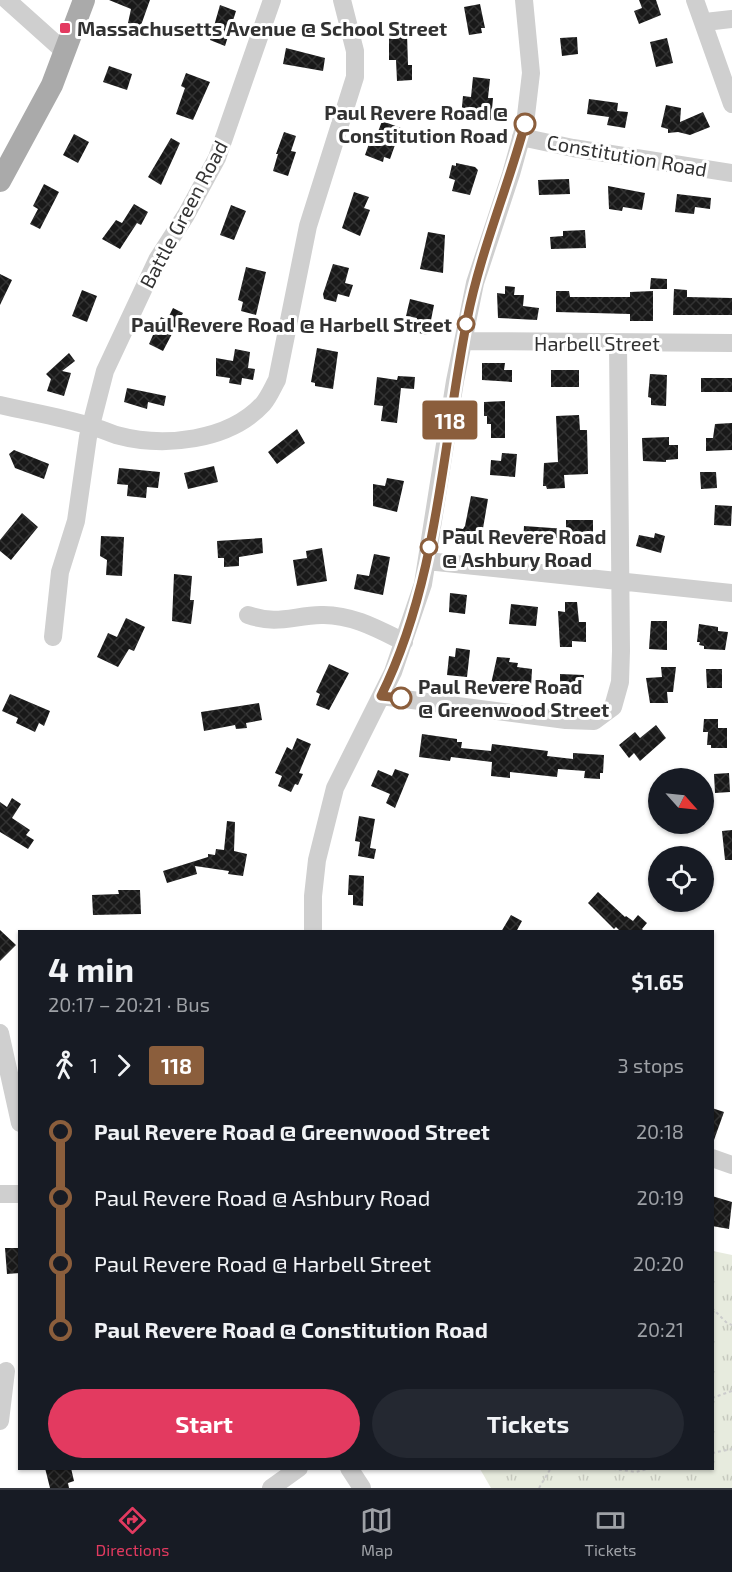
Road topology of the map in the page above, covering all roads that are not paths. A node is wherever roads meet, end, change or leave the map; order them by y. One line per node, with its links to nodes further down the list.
1 (7, 0): 9 (street)
2 (84, 0): 9 (main road)
3 (272, 0): 18 (street, Battle Green Road)
4 (342, 0): 18 (street)
5 (524, 0): 11 (street)
6 (695, 0): 8 (street)
7 (732, 19): 8 (street)
8 (705, 22): 10 (street)
9 (65, 52): 13 (main road)
10 (732, 104)
11 (522, 137): 12 (street, Constitution Road); 14 (street)
12 (732, 173)
13 (0, 181)
14 (463, 341): 15 (street, Harbell Street); 19 (street)
15 (618, 343): 16 (street, Harbell Street); 20 (street)
16 (732, 344)
17 (0, 405): 18 (street)
18 (91, 426): 23 (street, Battle Green Road)
19 (427, 561): 20 (street); 24 (street)
20 (620, 581): 21 (street); 25 (street)
21 (732, 593)
22 (248, 615): 24 (street)
23 (52, 637)
24 (404, 642): 25 (street)
25 (381, 696): 26 (street)
26 (313, 930)
27 (0, 1033): 28 (street)
28 (18, 1114)
29 (714, 1159): 30 (street)
30 (732, 1165)
31 (0, 1194): 32 (street)
32 (18, 1194)
33 (9, 1370): 34 (street)
34 (0, 1420)
35 (296, 1470): 37 (street)
36 (350, 1470): 38 (street)
37 (271, 1488)
38 (362, 1488)

